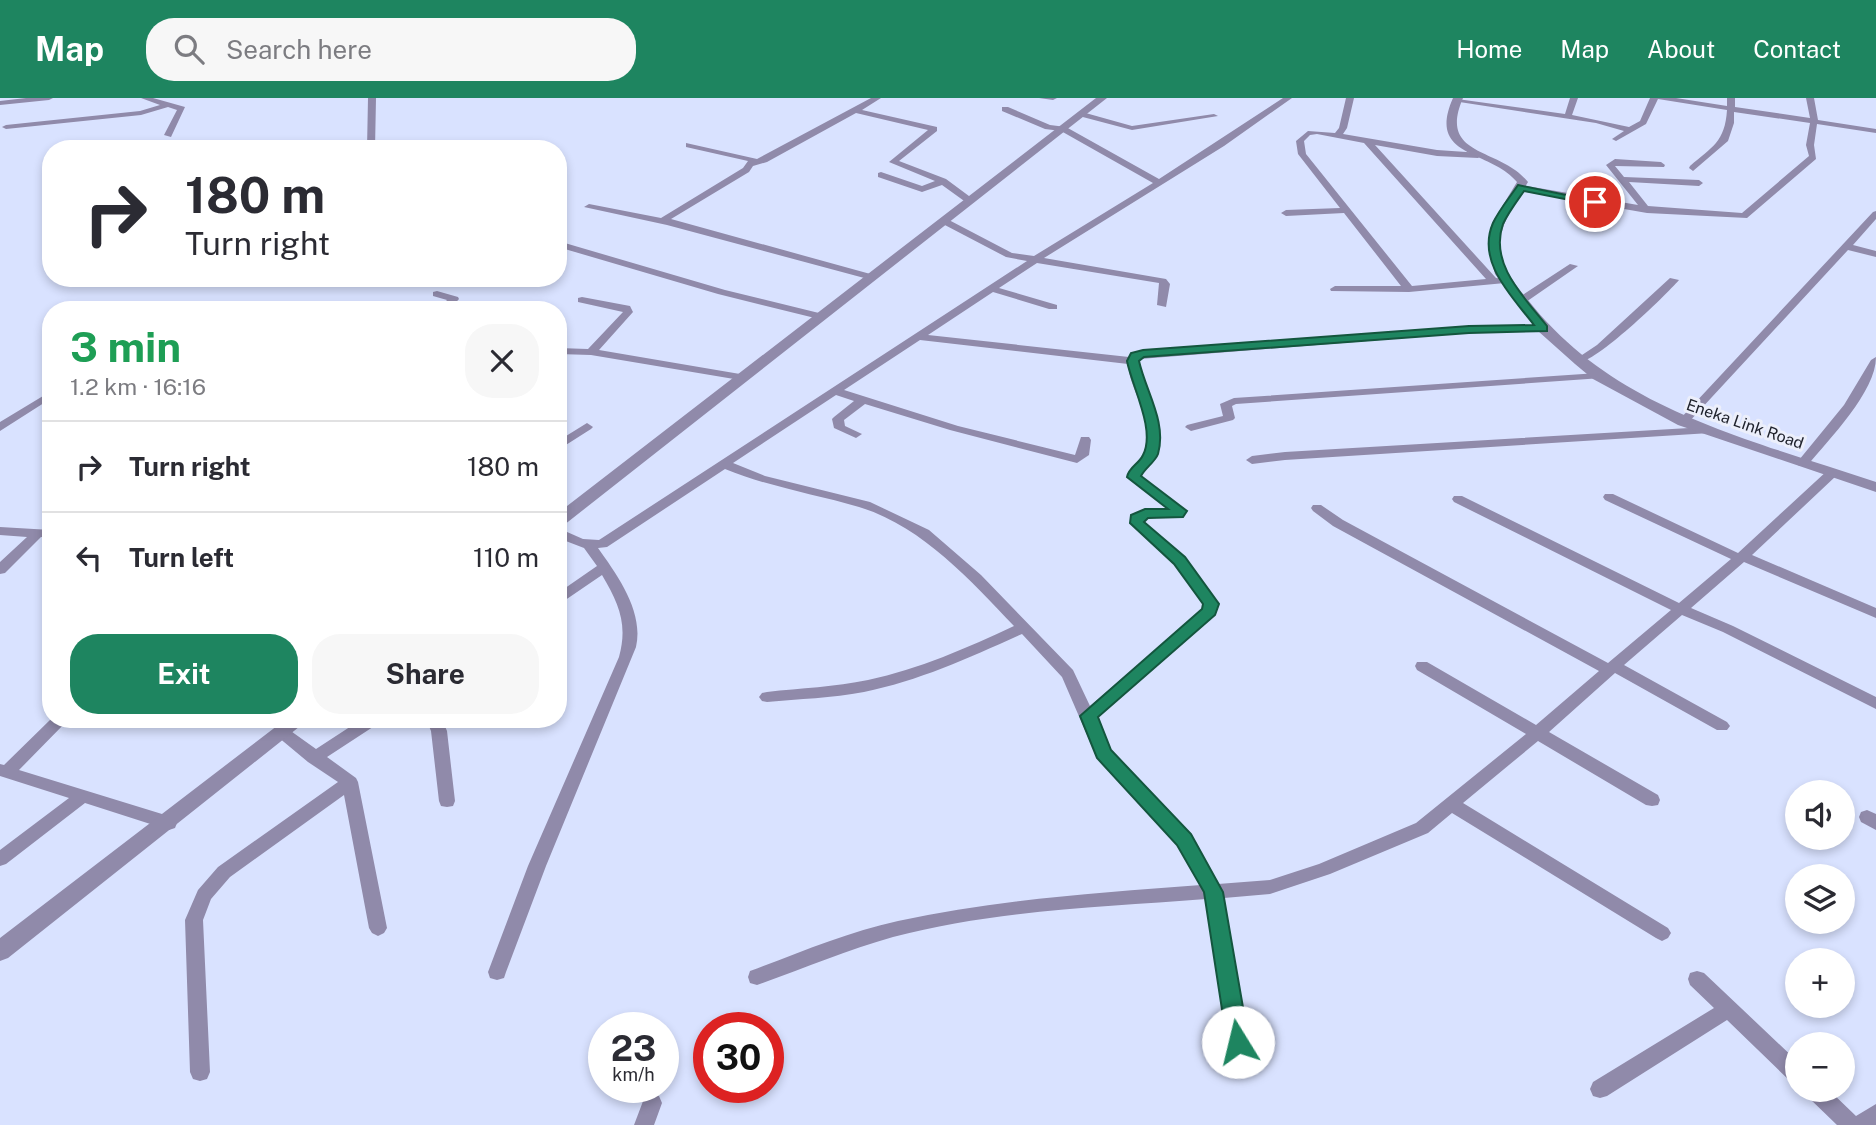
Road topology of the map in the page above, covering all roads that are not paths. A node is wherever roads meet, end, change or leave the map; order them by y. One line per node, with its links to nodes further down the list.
1 (49, 98): 15 (street)
2 (145, 98): 17 (street)
3 (372, 98): 31 (street)
4 (877, 98): 19 (street)
5 (1042, 98): 6 (street)
6 (1053, 98)
7 (1102, 98): 20 (street)
8 (1288, 98): 41 (street)
9 (1350, 98): 29 (street)
10 (1573, 98): 22 (street)
11 (1654, 98): 26 (street)
12 (1661, 98): 16 (street)
13 (1810, 98): 23 (street)
14 (1458, 100): 22 (street); 34 (street)
15 (0, 103)
16 (1731, 103): 23 (street); 37 (street)
17 (168, 105): 24 (street); 28 (street)
18 (1005, 109): 25 (street)
19 (853, 110): 35 (street); 40 (street)
20 (1082, 114): 21 (street); 25 (street)
21 (1214, 116)
22 (1568, 117): 26 (street)
23 (1814, 121): 27 (street); 46 (street)
24 (6, 127)
25 (1063, 129): 41 (street); 44 (street)
26 (1630, 130): 30 (street)
27 (1876, 131)
28 (167, 135)
29 (1338, 135): 32 (street); 47 (street)
30 (1616, 139)
31 (371, 140)
32 (1366, 140): 34 (street); 59 (street)
33 (689, 145): 35 (street)
34 (1478, 155): 43 (street)
35 (751, 164): 51 (street)
36 (1661, 165): 39 (street)
37 (1693, 167)
38 (881, 175): 40 (street)
39 (1621, 179): 42 (street); 46 (street)
40 (943, 181): 44 (street)
41 (1160, 183): 55 (street)
42 (1699, 183)
43 (1521, 188): 46 (street); 59 (street, Eneka Link Road)
44 (970, 201): 50 (street)
45 (589, 206): 51 (street)
46 (1647, 210)
47 (1346, 211): 48 (street); 62 (street)
48 (1286, 213)
49 (1876, 214): 52 (street)
50 (944, 221): 55 (street); 57 (street)
51 (668, 222): 57 (street)
52 (1846, 246): 54 (street); 82 (street)
53 (567, 247): 69 (street)
54 (1876, 254)
55 (1038, 258): 60 (street); 67 (street)
56 (1573, 266): 65 (street)
57 (871, 277): 69 (street)
58 (1674, 279): 76 (street)
59 (1500, 281): 62 (street); 65 (street, Eneka Link Road)
60 (993, 289): 68 (street); 71 (street)
61 (1335, 289): 62 (street)
62 (1409, 289)
63 (437, 294): 66 (street)
64 (582, 300): 73 (street)
65 (1522, 300): 70 (street, Eneka Link Road)
66 (452, 301)
67 (1162, 305)
68 (1053, 307)
69 (819, 316): 78 (street)
70 (1543, 328): 75 (street); 76 (street, Eneka Link Road)
71 (918, 337): 75 (street); 79 (street)
72 (567, 352): 73 (street)
73 (591, 352): 78 (street)
74 (1876, 360): 91 (street)
75 (1133, 361): 115 (street)
76 (1580, 361): 77 (street, Eneka Link Road)
77 (1598, 376): 82 (street, Eneka Link Road); 85 (street)
78 (740, 377): 98 (street)
79 (837, 391): 81 (street); 92 (street)
80 (42, 400): 83 (street)
81 (863, 400): 87 (street); 89 (street)
82 (1683, 422): 86 (street, Eneka Link Road)
83 (0, 427)
84 (587, 427): 88 (street)
85 (1191, 427)
86 (1706, 431): 90 (street); 91 (street, Eneka Link Road)
87 (856, 434)
88 (567, 440)
89 (1085, 440)
90 (1252, 460)
91 (1803, 463): 93 (street, Eneka Link Road)
92 (727, 464): 103 (street); 110 (street)
93 (1832, 473): 94 (street, Eneka Link Road); 104 (street)
94 (1876, 487)
95 (1609, 497): 104 (street)
96 (1458, 499): 108 (street)
97 (1317, 508): 112 (street)
98 (567, 514)
99 (0, 531): 100 (street)
100 (42, 532)
101 (42, 536): 106 (street)
102 (567, 537): 103 (street)
103 (589, 545): 105 (street)
104 (1740, 557): 108 (street); 109 (street)
105 (604, 566): 107 (street); 136 (street)
106 (0, 570)
107 (567, 593)
108 (1681, 609): 112 (street); 114 (street)
109 (1876, 613)
110 (1023, 628): 113 (street); 115 (street)
111 (1422, 666): 122 (street)
112 (1612, 668): 116 (street); 122 (street)
113 (767, 697)
114 (1876, 704)
115 (1088, 716): 132 (street)
116 (1722, 726)
117 (51, 728): 124 (street)
118 (289, 728): 121 (street)
119 (359, 728): 123 (street)
120 (438, 728): 128 (street)
121 (283, 733): 123 (street); 130 (street)
122 (1537, 733): 127 (street); 129 (street)
123 (314, 758): 125 (street)
124 (4, 771): 126 (street)
125 (350, 782): 133 (street); 142 (street)
126 (83, 796): 130 (street); 131 (street)
127 (1652, 800)
128 (447, 801)
129 (1451, 804): 132 (street); 134 (street)
130 (169, 823): 135 (street)
131 (0, 859)
132 (1213, 892): 137 (street); 140 (street)
133 (378, 928)
134 (1662, 933)
135 (0, 951)
136 (497, 971)
137 (757, 977)
138 (1698, 979): 139 (street)
139 (1729, 1009): 141 (street); 143 (street)
140 (1241, 1060)
141 (1785, 1063)
142 (200, 1072)
143 (1600, 1089)
144 (1827, 1102): 148 (street)
145 (652, 1103): 147 (street)
146 (1876, 1114): 149 (street)
147 (644, 1125)
148 (1851, 1125)
149 (1860, 1125)

